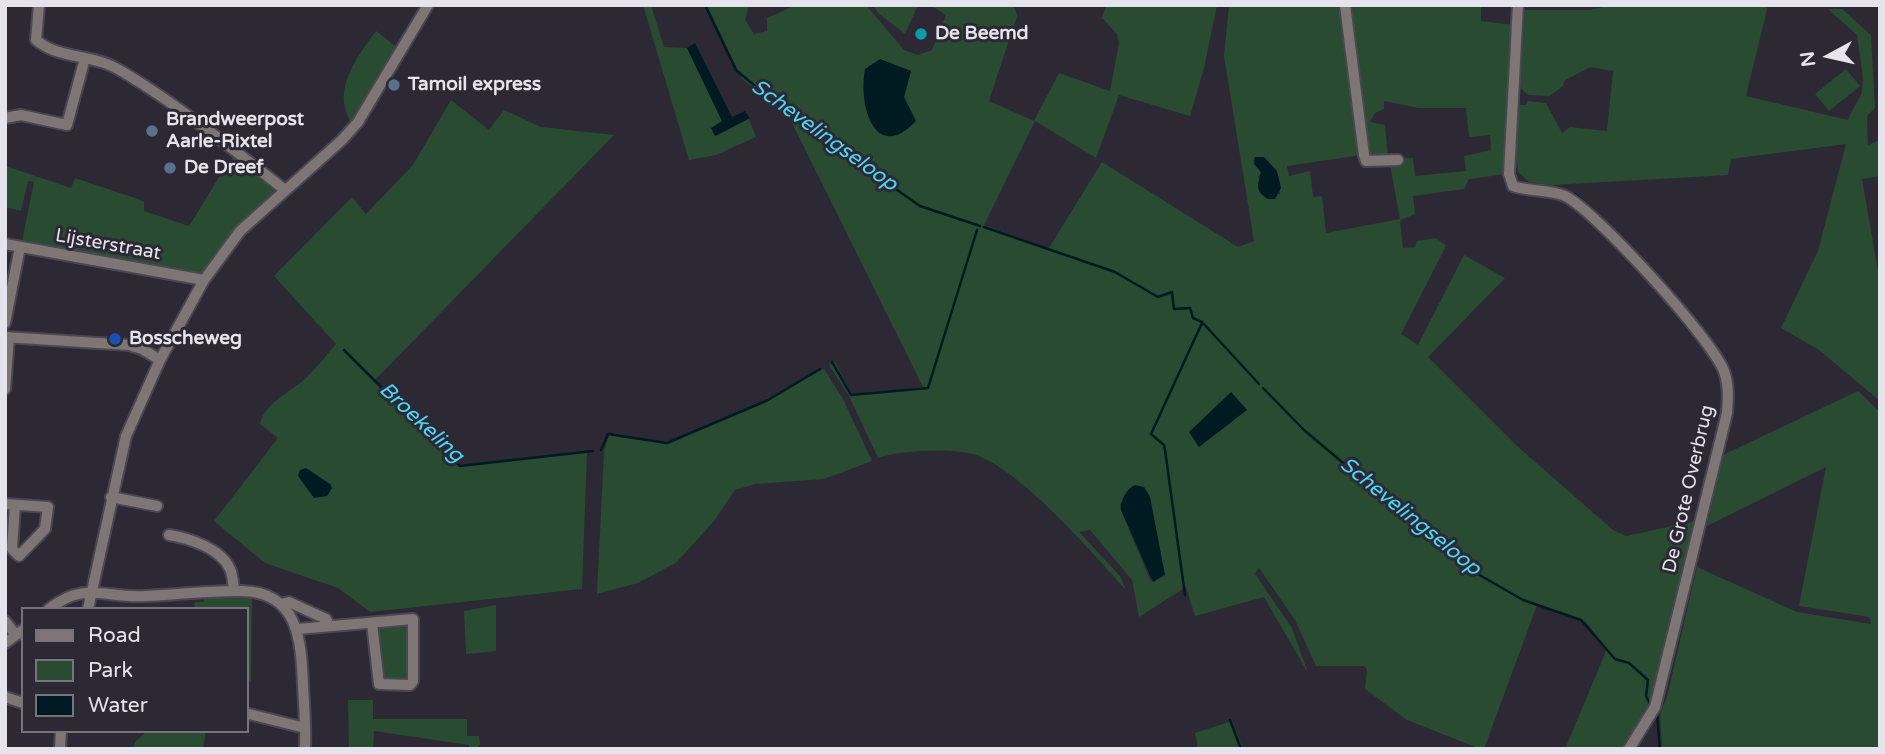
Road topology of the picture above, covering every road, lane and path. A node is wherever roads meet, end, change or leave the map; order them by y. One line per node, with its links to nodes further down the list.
1 (39, 5): 5 (street)
2 (428, 5): 8 (street)
3 (1345, 5): 7 (street)
4 (1518, 5): 34 (street, De Grote Overbrug)
5 (85, 58): 6 (street); 8 (street)
6 (5, 118)
7 (1398, 160)
8 (285, 190): 11 (street)
9 (5, 244): 10 (street, Lijsterstraat)
10 (20, 247): 11 (street, Lijsterstraat); 12 (street)
11 (204, 280): 14 (street)
12 (5, 323)
13 (7, 337): 14 (street); 15 (street)
14 (160, 360): 16 (street)
15 (5, 389)
16 (111, 497): 18 (street); 21 (street)
17 (10, 504): 17 (street)
18 (157, 506)
19 (169, 535): 20 (street)
20 (234, 591): 21 (street); 22 (street)
21 (92, 593): 23 (street); 24 (street)
22 (281, 604): 27 (street); 28 (street)
23 (52, 607)
24 (88, 607)
25 (5, 621): 29 (street)
26 (372, 623): 26 (street); 27 (street)
27 (329, 626): 28 (street)
28 (298, 629): 32 (street)
29 (19, 633): 30 (street)
30 (5, 643)
31 (249, 714): 32 (street)
32 (305, 728): 33 (street)
33 (305, 749)
34 (1629, 749)

